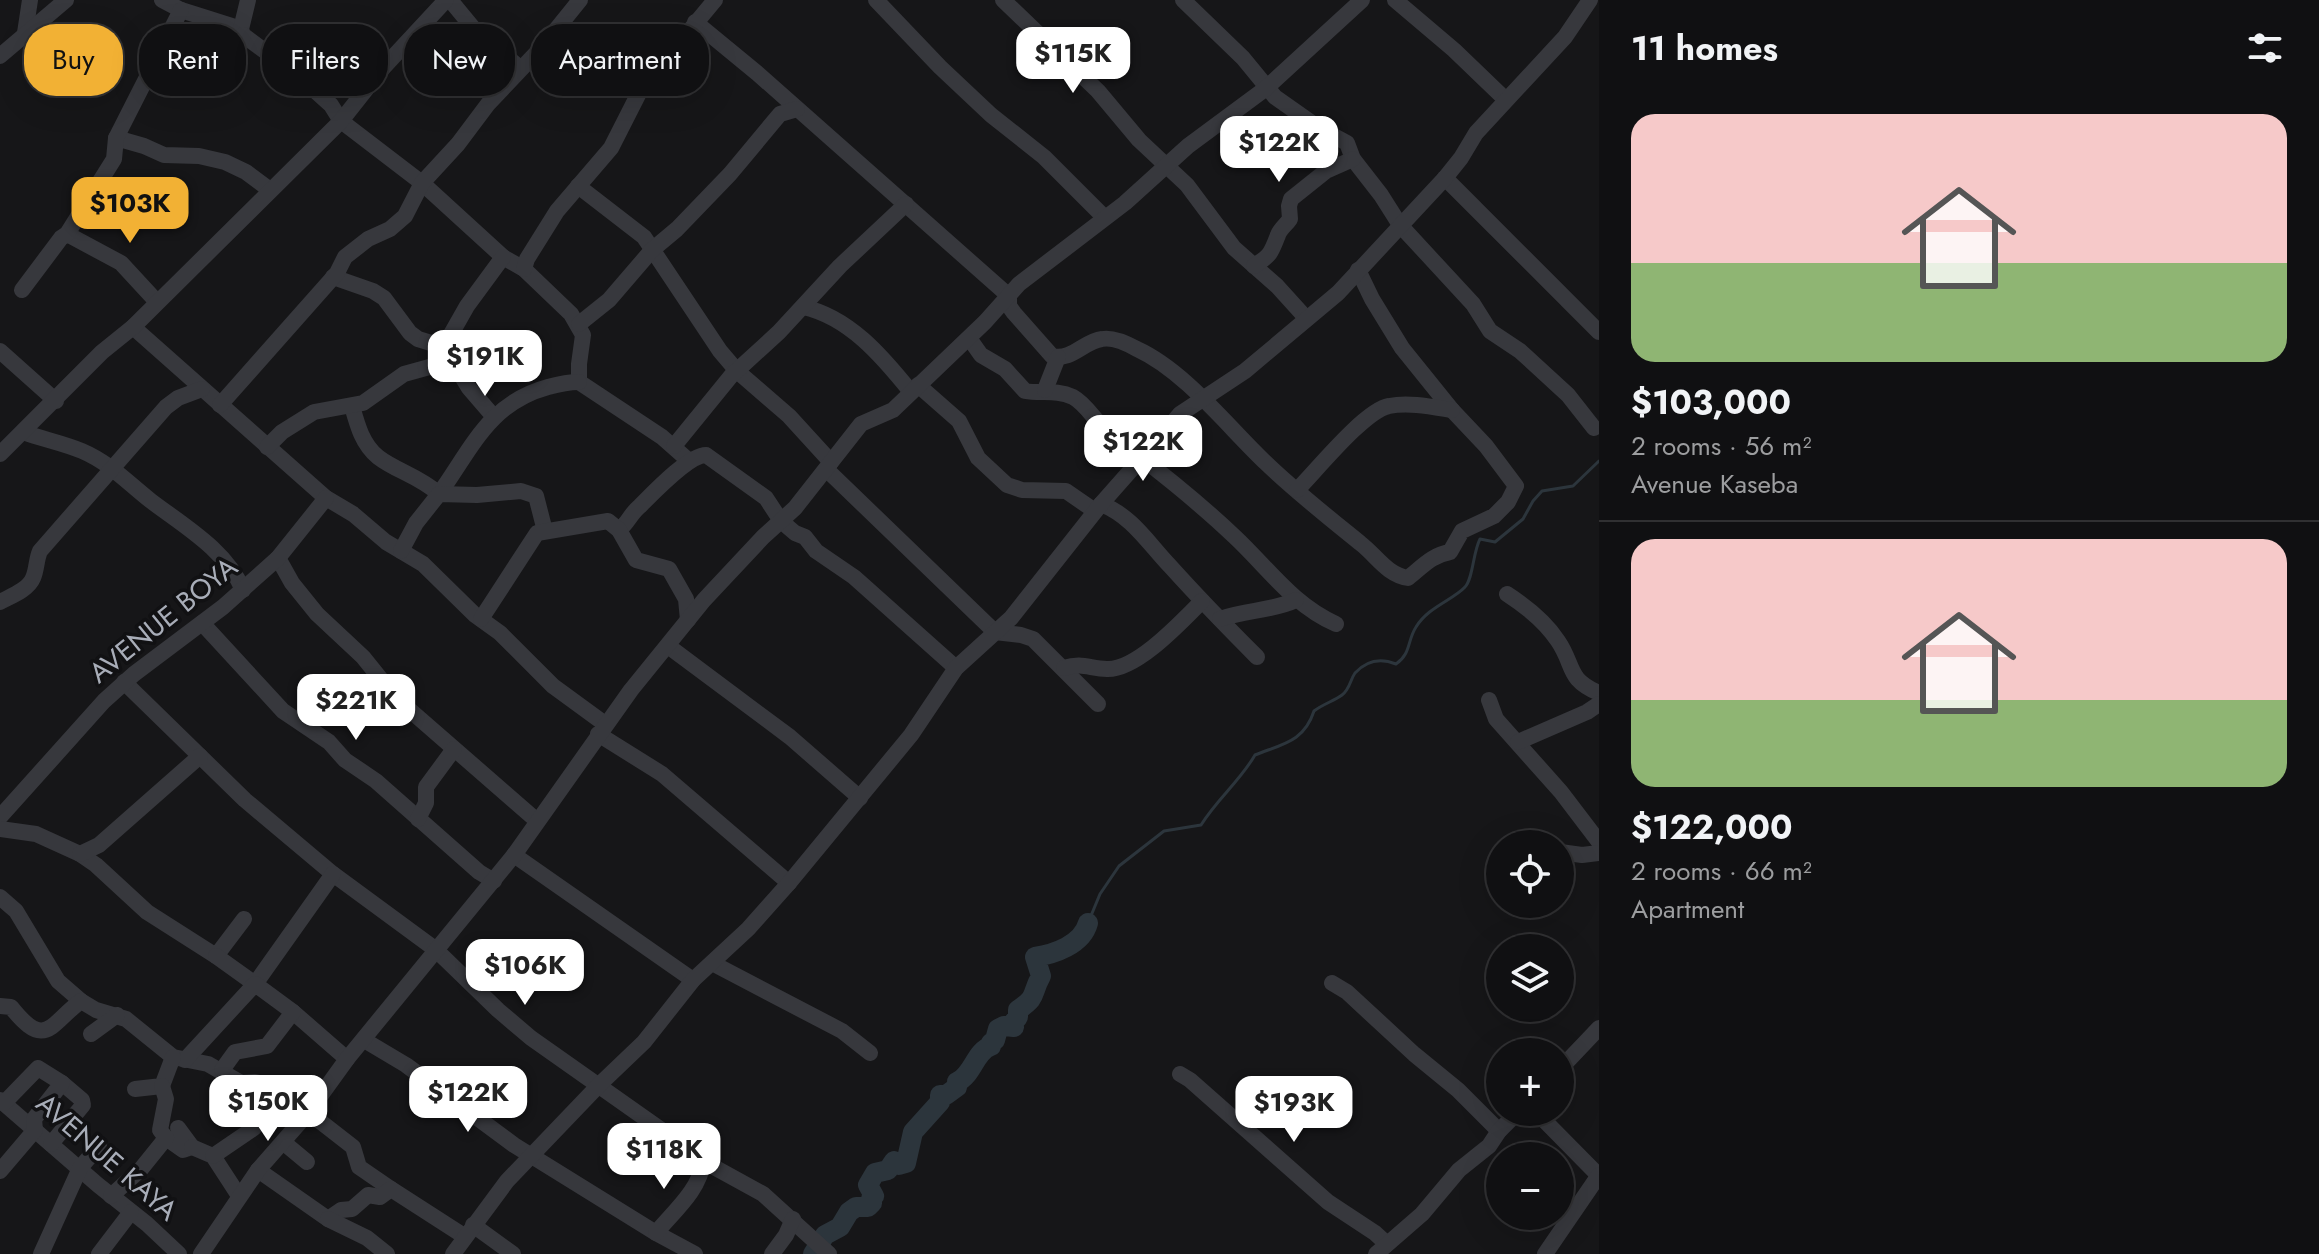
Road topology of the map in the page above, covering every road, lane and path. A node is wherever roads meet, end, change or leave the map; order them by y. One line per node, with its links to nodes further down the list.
1 (30, 0): 16 (street)
2 (66, 0): 17 (street)
3 (162, 0): 14 (street)
4 (248, 0): 19 (street)
5 (448, 0): 23 (street); 27 (street)
6 (580, 0): 23 (street)
7 (715, 0): 15 (street)
8 (876, 0): 36 (street)
9 (1003, 0): 30 (street)
10 (1183, 0): 24 (street)
11 (1362, 0): 24 (street)
12 (1395, 0): 25 (street)
13 (1590, 0): 25 (street)
14 (181, 10): 18 (street); 28 (street)
15 (695, 22): 26 (street); 33 (street)
16 (26, 24)
17 (36, 24)
18 (220, 24)
19 (244, 24)
20 (24, 34): 22 (street)
21 (246, 35): 27 (street)
22 (0, 56)
23 (520, 68): 32 (street)
24 (1265, 89): 29 (street); 30 (street)
25 (1506, 100): 31 (street)
26 (797, 109): 35 (street); 39 (street)
27 (341, 121): 32 (street); 34 (street)
28 (116, 138): 34 (street); 38 (street)
29 (1353, 159): 37 (street); 41 (street)
30 (1165, 165): 36 (street); 41 (street)
31 (1445, 178): 37 (street); 52 (street)
32 (422, 183): 40 (street); 44 (street)
33 (578, 186): 39 (street); 42 (street)
34 (270, 190): 47 (street)
35 (906, 204): 46 (street); 48 (street)
36 (1104, 217): 46 (street)
37 (1400, 225): 43 (street); 68 (street)
38 (67, 234): 45 (street); 47 (street)
39 (652, 250): 50 (street); 57 (street)
40 (503, 257): 42 (street); 54 (street)
41 (1254, 266): 49 (street)
42 (524, 269): 50 (street)
43 (1358, 270): 49 (street); 66 (street)
44 (333, 277): 54 (street); 64 (street)
45 (22, 290)
46 (1009, 296): 53 (street); 56 (street)
47 (157, 302): 51 (street)
48 (803, 307): 57 (street); 59 (street)
49 (1306, 318): 62 (street)
50 (579, 324): 58 (street)
51 (133, 327): 60 (street); 63 (street)
52 (1599, 332)
53 (969, 338): 59 (street); 61 (street)
54 (444, 347): 65 (street); 67 (street)
55 (0, 351): 63 (street)
56 (1058, 357): 61 (street); 62 (street)
57 (737, 371): 70 (street); 75 (street)
58 (579, 382): 67 (street); 70 (street)
59 (914, 388): 75 (street); 80 (street)
60 (202, 389): 64 (street); 76 (street)
61 (1045, 390): 73 (street)
62 (1204, 400): 73 (street); 77 (street)
63 (56, 401): 69 (street)
64 (220, 405): 71 (street)
65 (352, 406): 71 (street); 78 (street)
66 (1452, 410): 77 (street); 77 (street)
67 (494, 417): 78 (street)
68 (1594, 428)
69 (23, 432): 72 (street); 76 (street)
70 (674, 446): 74 (street)
71 (267, 447): 79 (street)
72 (0, 454)
73 (1143, 457): 80 (street); 90 (street)
74 (688, 460): 81 (street); 82 (street)
75 (828, 466): 81 (street); 98 (street)
76 (113, 467): 86 (street); 92 (street)
77 (1297, 490)
78 (439, 494): 83 (street); 84 (street)
79 (326, 498): 84 (street); 85 (street, AVENUE BOYA)
80 (1098, 508): 91 (street); 98 (street)
81 (781, 521): 89 (street); 101 (street)
82 (619, 530): 83 (street); 88 (street)
83 (545, 531): 93 (street)
84 (401, 551): 93 (street)
85 (278, 558): 86 (street, AVENUE BOYA); 110 (street)
86 (243, 590): 96 (street, AVENUE BOYA)
87 (1507, 594): 104 (street)
88 (686, 599): 89 (street); 95 (street)
89 (704, 600): 95 (street)
90 (1296, 600): 94 (street); 97 (street)
91 (1202, 601): 94 (street); 102 (street)
92 (0, 602)
93 (481, 619): 108 (street)
94 (1220, 619): 100 (street)
95 (688, 620): 99 (street)
96 (202, 623): 103 (street, AVENUE BOYA); 114 (street)
97 (1336, 624)
98 (995, 632): 101 (street); 102 (street)
99 (668, 646): 108 (street); 112 (street)
100 (1257, 657)
101 (956, 668): 112 (street)
102 (1064, 668): 106 (street)
103 (124, 682): 111 (street); 113 (street, AVENUE BOYA)
104 (1599, 693)
105 (1489, 700): 109 (street)
106 (1098, 704)
107 (1599, 704): 109 (street)
108 (601, 729): 115 (street); 124 (street)
109 (1518, 742): 117 (street)
110 (454, 749): 114 (street); 115 (street)
111 (200, 756): 119 (street); 122 (street)
112 (860, 798): 124 (street)
113 (0, 817)
114 (418, 819): 123 (street)
115 (536, 820): 121 (street)
116 (0, 829): 119 (street)
117 (1599, 842)
118 (1599, 853): 120 (street)
119 (80, 854): 128 (street)
120 (1574, 854)
121 (514, 855): 123 (street); 130 (street)
122 (333, 874): 127 (street); 132 (street)
123 (494, 881): 127 (street)
124 (789, 883): 129 (street)
125 (0, 897): 133 (street)
126 (244, 919): 128 (street)
127 (435, 949): 139 (street); 147 (street)
128 (216, 956): 132 (street)
129 (712, 963): 130 (street); 140 (street)
130 (693, 980): 147 (street)
131 (1332, 983): 155 (street)
132 (255, 984): 135 (street); 142 (street)
133 (81, 1001): 134 (street); 136 (street)
134 (0, 1006)
135 (293, 1012): 143 (street); 144 (street)
136 (117, 1015): 138 (street); 142 (street)
137 (1599, 1028): 141 (street)
138 (91, 1034)
139 (364, 1040): 143 (street); 160 (street)
140 (870, 1053)
141 (1574, 1054)
142 (179, 1058): 144 (street); 148 (street)
143 (347, 1059): 152 (street)
144 (222, 1070): 149 (street)
145 (1180, 1074): 176 (street)
146 (62, 1083): 151 (street); 157 (street); 157 (street)
147 (599, 1085): 160 (street); 163 (street)
148 (162, 1086): 150 (street); 156 (street)
149 (276, 1087): 152 (street); 161 (street)
150 (135, 1089)
151 (2, 1102): 157 (street, AVENUE KAYA)
152 (308, 1113): 158 (street); 168 (street)
153 (1504, 1126): 155 (street)
154 (1550, 1126): 167 (street)
155 (1499, 1131): 176 (street)
156 (172, 1133): 161 (street); 169 (street)
157 (43, 1137): 164 (street, AVENUE KAYA); 166 (street)
158 (283, 1142): 162 (street); 165 (street)
159 (99, 1146): 164 (street)
160 (531, 1155): 174 (street); 175 (street)
161 (213, 1156): 170 (street)
162 (307, 1162)
163 (703, 1162): 173 (street); 175 (street)
164 (80, 1168): 169 (street, AVENUE KAYA); 177 (street)
165 (258, 1170): 170 (street); 172 (street)
166 (0, 1171)
167 (1599, 1176): 187 (street)
168 (391, 1189): 172 (street); 174 (street)
169 (111, 1196): 171 (street, AVENUE KAYA)
170 (239, 1196): 180 (street)
171 (131, 1212): 178 (street); 179 (street, AVENUE KAYA)
172 (328, 1219): 181 (street)
173 (793, 1219): 185 (street); 186 (street)
174 (468, 1231): 182 (street); 183 (street)
175 (656, 1233): 184 (street)
176 (1382, 1249)
177 (41, 1254)
178 (99, 1254)
179 (179, 1254)
180 (201, 1254)
181 (387, 1254)
182 (453, 1254)
183 (513, 1254)
184 (695, 1254)
185 (772, 1254)
186 (829, 1254)
187 (1545, 1254)

